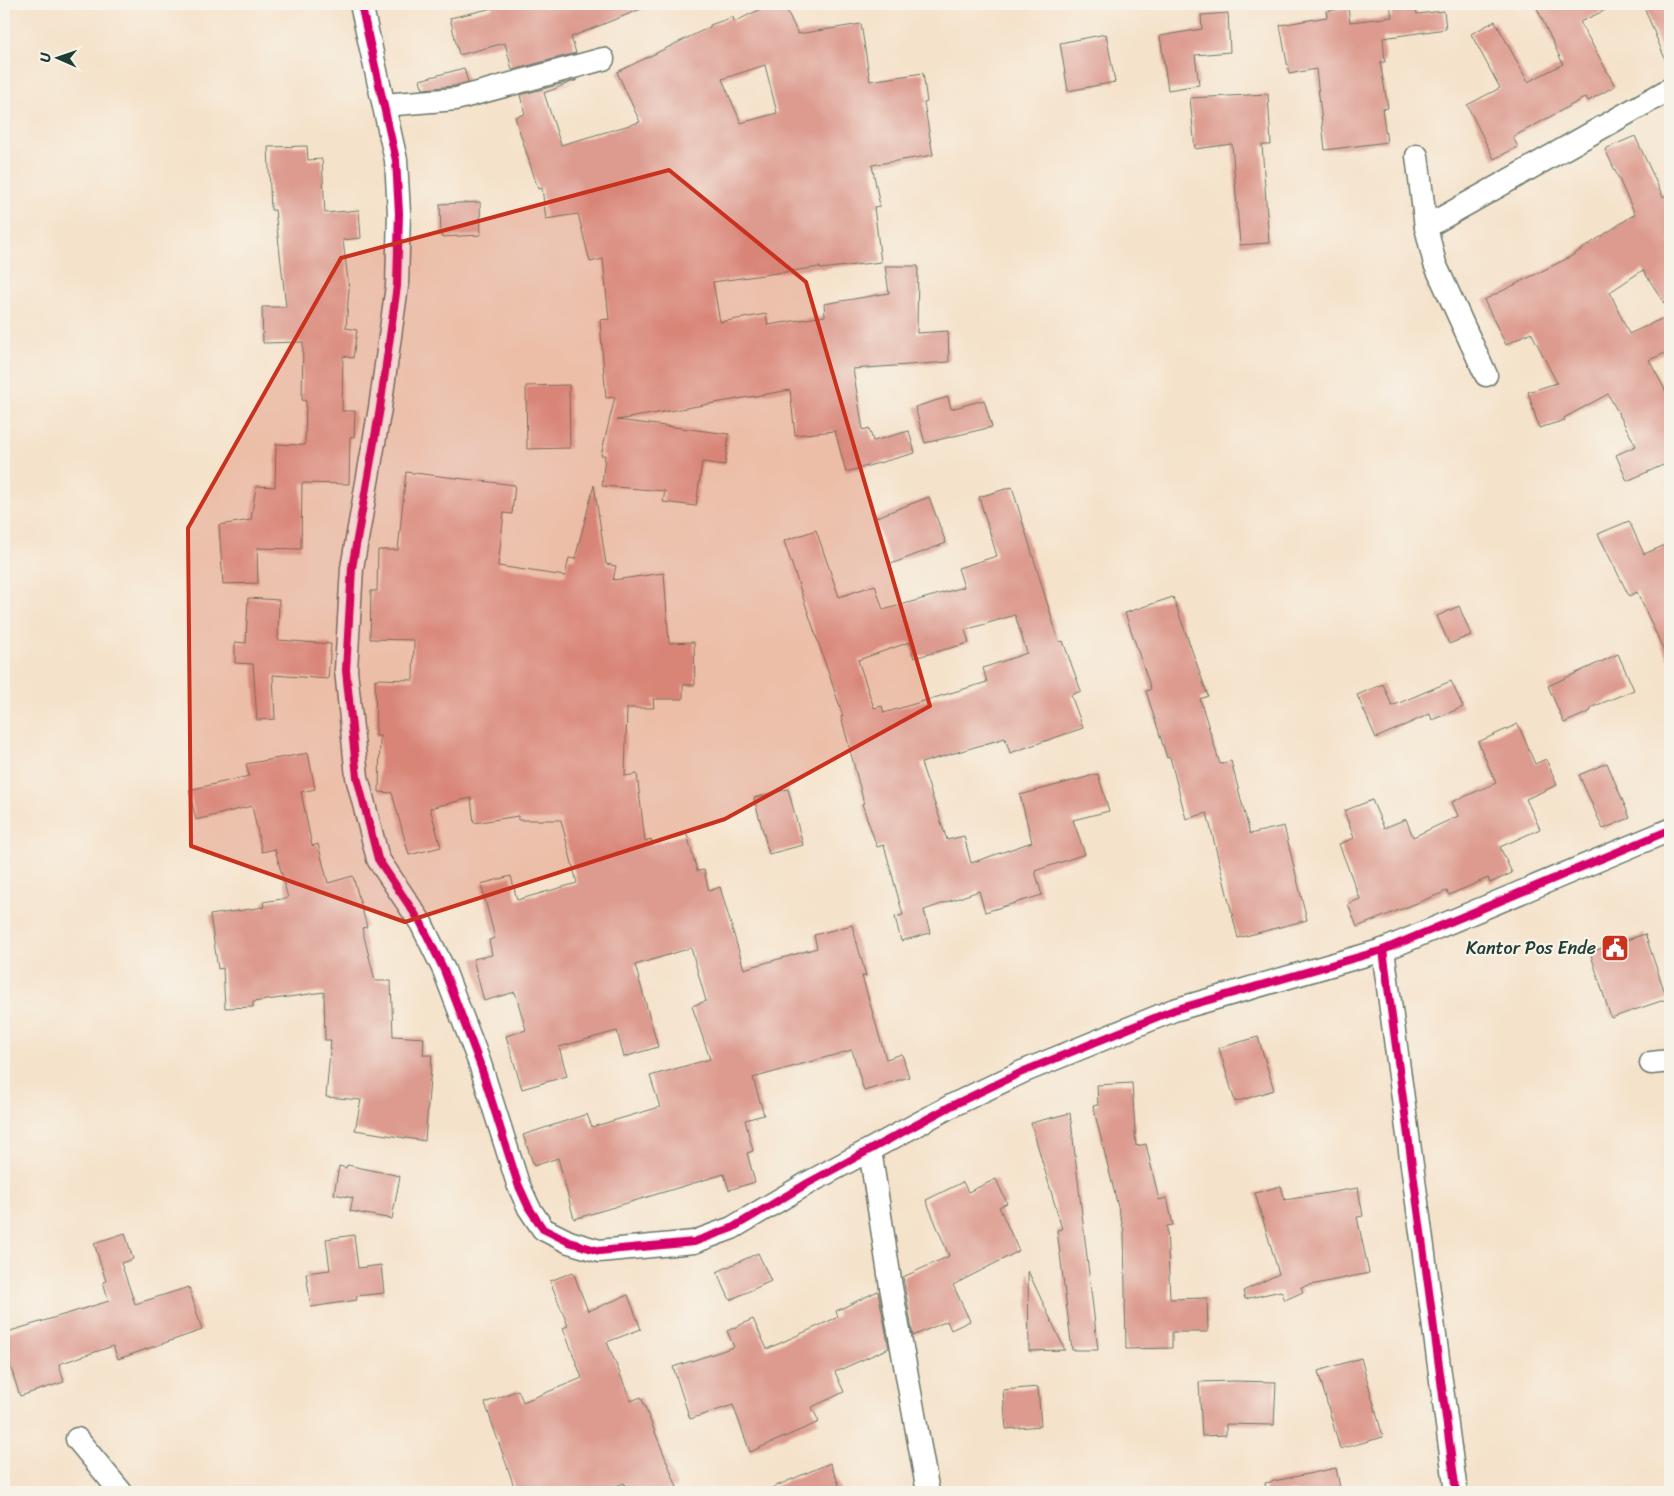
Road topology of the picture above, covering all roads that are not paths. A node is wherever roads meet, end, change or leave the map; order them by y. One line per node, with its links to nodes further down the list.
1 (361, 4): 4 (street)
2 (603, 59): 4 (street)
3 (1670, 89): 6 (street)
4 (384, 105): 10 (street)
5 (1417, 156): 6 (street)
6 (1426, 227): 7 (street)
7 (1486, 375)
8 (1670, 830): 9 (street)
9 (1383, 950): 10 (street); 14 (street)
10 (870, 1150): 13 (street)
11 (77, 1439): 12 (street)
12 (121, 1492)
13 (928, 1492)
14 (1456, 1492)

